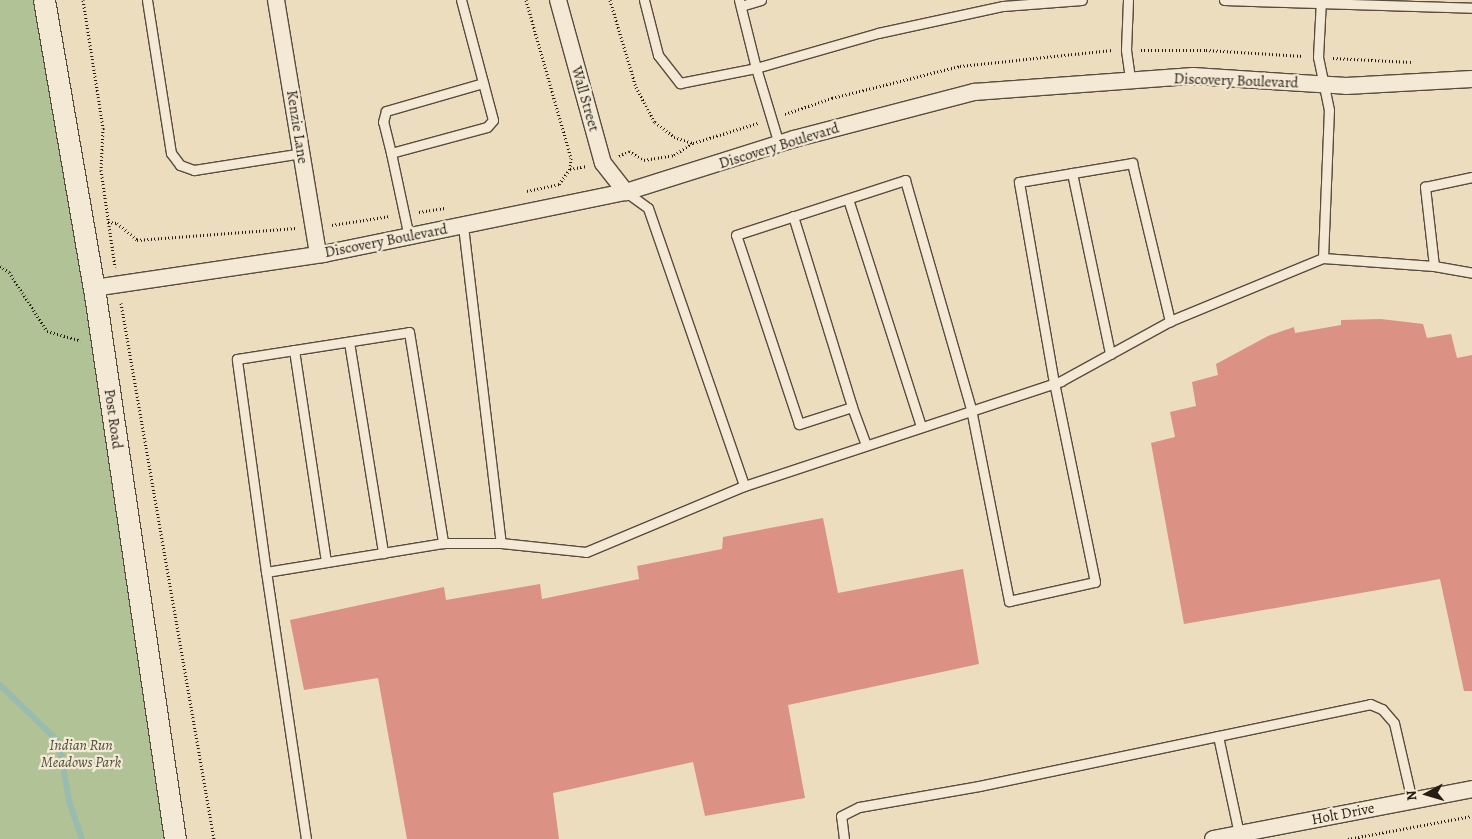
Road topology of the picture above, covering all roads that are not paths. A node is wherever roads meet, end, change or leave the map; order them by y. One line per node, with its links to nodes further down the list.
1 (44, 0): 33 (street, Post Road)
2 (147, 0): 20 (lane)
3 (276, 0): 20 (street, Kenzie Lane)
4 (461, 0): 17 (lane)
5 (558, 0): 24 (street, Wall Street)
6 (644, 0): 14 (lane)
7 (761, 0): 12 (lane)
8 (1082, 0): 14 (lane)
9 (1128, 0): 16 (lane)
10 (1224, 0): 11 (lane)
11 (1321, 2): 13 (lane); 18 (lane)
12 (740, 3): 14 (lane)
13 (1472, 8)
14 (756, 68): 19 (lane)
15 (1472, 79): 18 (street, Discovery Boulevard)
16 (1130, 80): 18 (street, Discovery Boulevard); 19 (street, Discovery Boulevard)
17 (483, 82): 21 (lane); 21 (lane)
18 (1322, 85): 30 (lane)
19 (779, 144): 24 (street, Discovery Boulevard)
20 (302, 153): 29 (street, Kenzie Lane)
21 (391, 153): 28 (lane)
22 (1072, 173): 34 (lane); 37 (lane); 38 (lane)
23 (1472, 178): 31 (lane)
24 (626, 192): 27 (street, Discovery Boulevard); 43 (lane)
25 (848, 198): 26 (lane); 40 (lane); 41 (lane)
26 (793, 216): 39 (lane); 39 (lane)
27 (463, 226): 28 (street, Discovery Boulevard); 45 (lane)
28 (409, 237): 29 (street, Discovery Boulevard)
29 (318, 254): 33 (street, Discovery Boulevard)
30 (1323, 258): 31 (lane); 34 (lane)
31 (1434, 266): 32 (lane)
32 (1472, 273)
33 (94, 288): 53 (street, Post Road)
34 (1170, 321): 37 (lane)
35 (349, 342): 36 (lane); 44 (lane); 46 (lane)
36 (294, 350): 47 (lane); 48 (lane)
37 (1110, 354): 38 (lane)
38 (1054, 383): 40 (lane); 40 (lane)
39 (852, 407): 42 (lane)
40 (972, 409): 41 (lane)
41 (921, 426): 42 (lane)
42 (866, 445): 43 (lane)
43 (744, 486): 45 (lane)
44 (443, 543): 45 (lane); 46 (lane)
45 (501, 543)
46 (382, 553): 47 (lane)
47 (326, 562): 48 (lane)
48 (266, 572): 54 (lane)
49 (1218, 736): 51 (lane); 52 (lane); 55 (lane)
50 (1472, 789): 51 (street, Holt Drive)
51 (1412, 801): 52 (street, Holt Drive)
52 (1239, 834): 56 (street, Holt Drive)
53 (175, 839)
54 (306, 839)
55 (844, 839)
56 (1213, 839)

